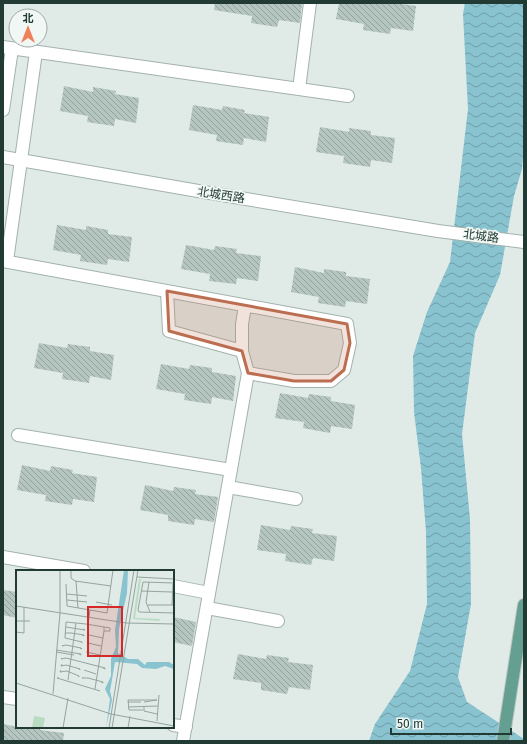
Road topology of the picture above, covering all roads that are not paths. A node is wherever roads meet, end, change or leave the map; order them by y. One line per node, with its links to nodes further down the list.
1 (310, 3): 4 (street)
2 (7, 48): 3 (street); 6 (street)
3 (36, 52): 4 (street); 8 (street)
4 (299, 89): 5 (street)
5 (348, 96)
6 (3, 110)
7 (3, 156): 8 (street, 北城西路)
8 (21, 160): 9 (street, 北城西路); 11 (street)
9 (438, 231): 10 (street, 北城路)
10 (524, 242)
11 (5, 261): 12 (street)
12 (167, 291): 13 (street); 14 (street)
13 (245, 306): 14 (street); 15 (street)
14 (242, 351): 15 (street)
15 (248, 373): 17 (street)
16 (18, 435): 17 (street)
17 (231, 470): 18 (street)
18 (228, 487): 19 (street); 23 (street)
19 (296, 499)
20 (3, 557): 21 (street)
21 (78, 570)
22 (174, 586): 23 (street)
23 (209, 593): 25 (street)
24 (524, 606): 32 (main road)
25 (207, 608): 26 (street); 30 (street)
26 (278, 621)
27 (3, 697): 28 (street)
28 (16, 699)
29 (174, 725): 30 (street)
30 (186, 727): 31 (street)
31 (183, 741)
32 (502, 741)

